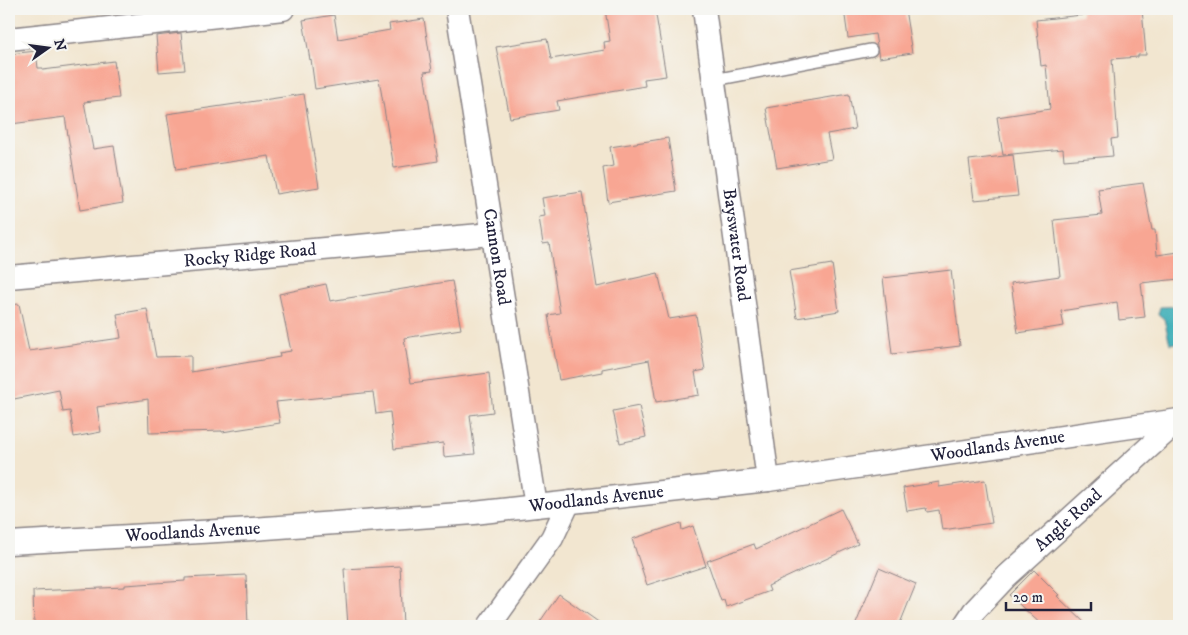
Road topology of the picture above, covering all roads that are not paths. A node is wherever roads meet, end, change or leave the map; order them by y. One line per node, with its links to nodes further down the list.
1 (283, 9): 4 (street)
2 (457, 9): 7 (street, Cannon Road)
3 (704, 9): 6 (street, Bayswater Road)
4 (9, 40)
5 (870, 50): 6 (lane)
6 (714, 80): 10 (street, Bayswater Road)
7 (492, 234): 8 (street, Rocky Ridge Road); 12 (street, Cannon Road)
8 (9, 277)
9 (1179, 420): 10 (street, Woodlands Avenue); 15 (street, Angle Road)
10 (768, 480): 11 (street, Woodlands Avenue)
11 (568, 502): 12 (street, Woodlands Avenue); 14 (street)
12 (536, 506): 13 (street, Woodlands Avenue)
13 (9, 543)
14 (489, 626)
15 (964, 626)

